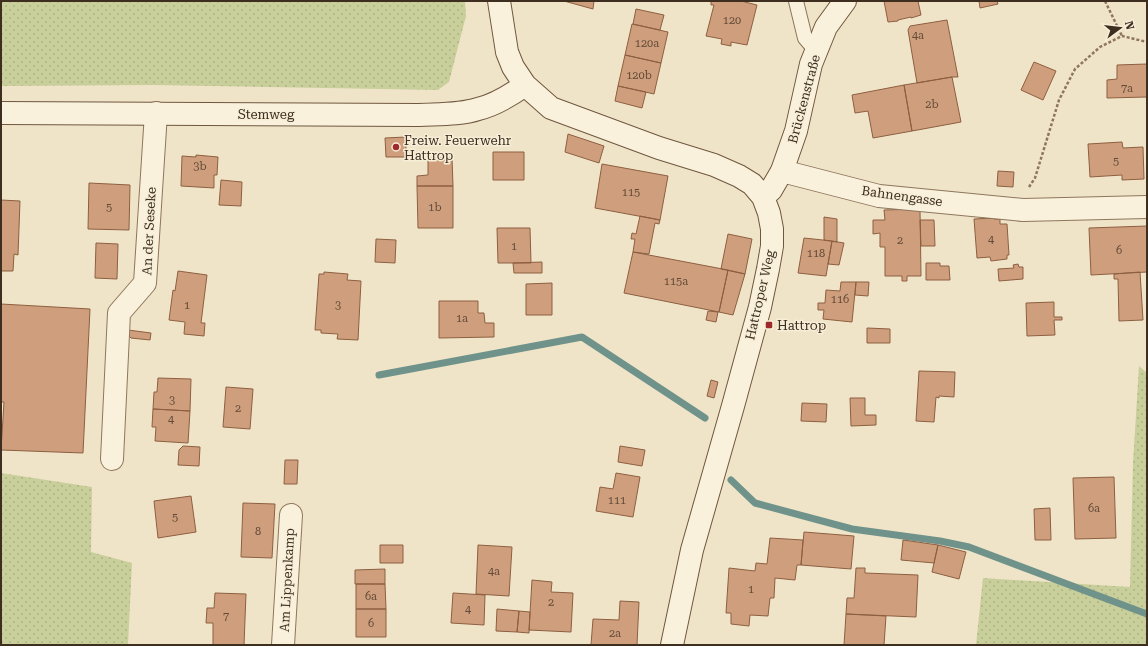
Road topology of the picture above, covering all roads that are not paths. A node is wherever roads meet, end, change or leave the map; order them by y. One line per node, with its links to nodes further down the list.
1 (499, 1): 5 (street, Hattroper Weg)
2 (796, 1): 4 (lane)
3 (845, 1): 4 (street, Brückenstraße)
4 (816, 51): 8 (street, Brückenstraße)
5 (525, 85): 7 (street, Stemweg); 9 (street, Hattroper Weg)
6 (1, 113): 7 (street, Stemweg)
7 (156, 113): 11 (street, An der Seseke)
8 (782, 171): 9 (street, Brückenstraße); 10 (street, Bahnengasse)
9 (763, 197): 14 (street, Hattroper Weg)
10 (1147, 207)
11 (112, 460)
12 (291, 515): 13 (street, Am Lippenkamp)
13 (283, 645)
14 (672, 645)

